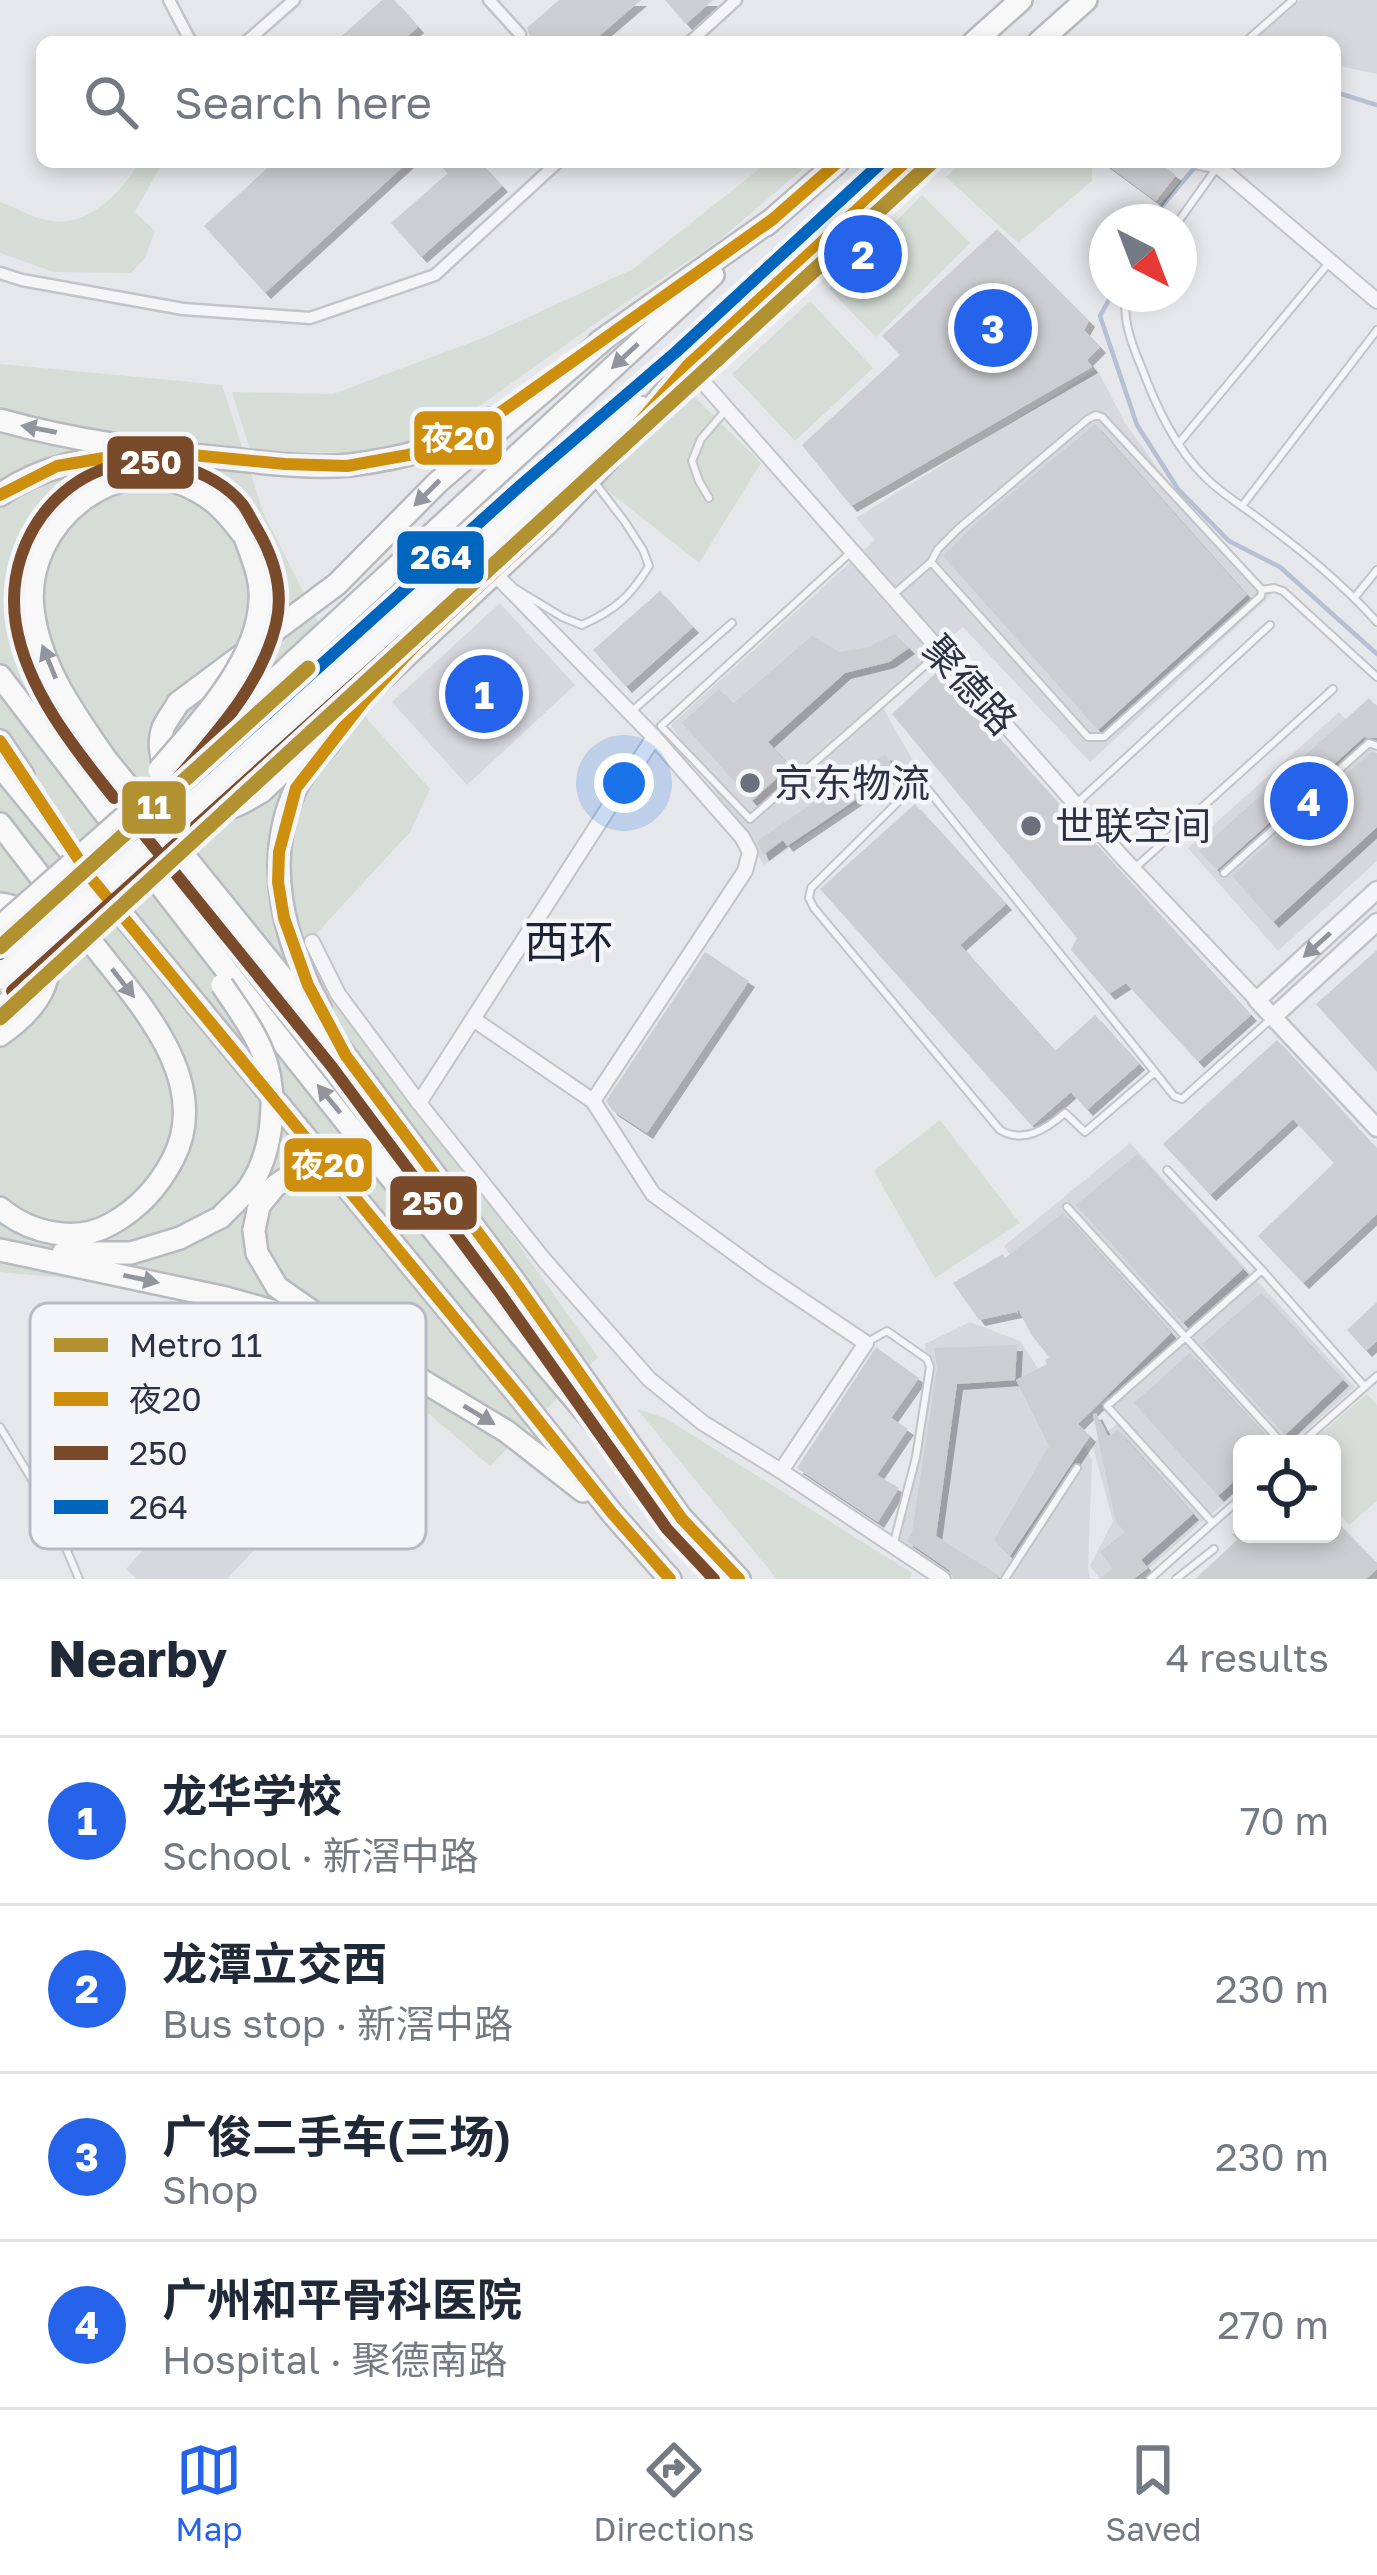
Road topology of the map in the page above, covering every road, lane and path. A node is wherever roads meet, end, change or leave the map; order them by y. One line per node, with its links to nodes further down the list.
1 (170, 0): 9 (street)
2 (294, 0): 10 (street)
3 (489, 0): 8 (street)
4 (736, 0): 11 (street)
5 (1021, 0): 12 (highway)
6 (1086, 0): 13 (highway)
7 (1293, 0): 14 (lane)
8 (520, 34)
9 (188, 36)
10 (253, 36)
11 (697, 36)
12 (981, 36)
13 (1046, 36)
14 (1252, 36)
15 (552, 168): 23 (street)
16 (831, 168): 21 (highway)
17 (902, 168): 28 (highway)
18 (1207, 168): 20 (lane)
19 (1214, 168): 22 (street)
20 (1188, 204)
21 (773, 219): 27 (highway); 59 (highway, one-way to 59, bridge)
22 (1330, 261): 24 (street); 31 (lane)
23 (0, 272)
24 (1377, 301)
25 (1125, 312): 31 (lane)
26 (1377, 331): 36 (lane)
27 (610, 334): 32 (highway); 47 (highway, one-way to 47)
28 (688, 365): 29 (street, 聚德路); 33 (highway); 63 (highway, bridge)
29 (726, 409): 35 (lane); 37 (street, 聚德路)
30 (0, 421): 32 (highway, one-way to 30)
31 (1178, 443): 36 (lane)
32 (162, 452): 34 (highway)
33 (591, 477): 40 (highway); 40 (lane)
34 (2, 494)
35 (709, 498)
36 (1242, 506): 43 (lane)
37 (851, 551): 42 (street, 聚德路); 48 (lane)
38 (931, 562): 41 (lane); 41 (lane); 42 (lane)
39 (1377, 570): 43 (lane)
40 (500, 578): 47 (highway); 52 (street)
41 (1262, 590): 50 (lane)
42 (891, 596): 48 (street, 聚德路)
43 (1354, 597): 44 (lane)
44 (1377, 622)
45 (732, 623): 52 (lane)
46 (1270, 625): 57 (lane)
47 (416, 645): 76 (highway)
48 (940, 652): 57 (street, 聚德路)
49 (0, 676): 60 (highway)
50 (1377, 676)
51 (1333, 689): 61 (lane)
52 (629, 713): 53 (street)
53 (654, 737): 74 (street); 78 (street)
54 (0, 741): 64 (highway)
55 (1377, 746): 62 (lane)
56 (0, 766): 64 (highway)
57 (1075, 804): 61 (street, 聚德路)
58 (0, 824): 83 (highway, one-way to 83)
59 (105, 835): 68 (highway, bridge); 76 (highway, one-way to 59, bridge)
60 (128, 844): 84 (highway, one-way to 60); 86 (highway, bridge)
61 (1134, 869): 71 (street, 聚德路)
62 (1224, 873)
63 (117, 874): 70 (highway, bridge); 72 (highway, bridge)
64 (92, 878): 102 (highway)
65 (1377, 890): 71 (street, one-way to 71)
66 (0, 904): 75 (highway)
67 (1377, 922): 73 (street)
68 (0, 927)
69 (312, 942): 79 (street)
70 (0, 978)
71 (1257, 1000): 73 (street)
72 (0, 1012)
73 (1273, 1016): 77 (lane); 80 (street)
74 (473, 1019): 78 (street); 79 (street)
75 (0, 1035)
76 (346, 1056): 103 (highway)
77 (1155, 1072): 77 (lane)
78 (593, 1101): 91 (street)
79 (419, 1103): 99 (street)
80 (1377, 1128)
81 (1167, 1170): 87 (lane)
82 (1067, 1207): 90 (lane)
83 (0, 1208)
84 (427, 1225): 89 (highway, bridge); 103 (highway)
85 (0, 1250): 86 (highway)
86 (27, 1254): 88 (highway, one-way to 88)
87 (1262, 1270): 90 (lane); 94 (lane)
88 (247, 1303)
89 (300, 1303)
90 (1186, 1337): 96 (lane); 104 (lane)
91 (866, 1343): 99 (street); 105 (lane)
92 (1377, 1376): 94 (lane)
93 (426, 1383): 102 (highway, one-way to 102)
94 (1365, 1387): 97 (lane)
95 (0, 1427): 100 (lane)
96 (1275, 1435)
97 (1310, 1435)
98 (1077, 1468): 113 (lane)
99 (781, 1472): 105 (street)
100 (30, 1473)
101 (1233, 1505): 104 (lane)
102 (612, 1513): 110 (highway)
103 (682, 1519): 111 (highway)
104 (1213, 1522): 114 (lane)
105 (893, 1546): 108 (street)
106 (66, 1549): 109 (lane)
107 (1214, 1549): 115 (lane)
108 (923, 1573): 112 (street)
109 (79, 1579)
110 (670, 1579)
111 (739, 1579)
112 (943, 1579)
113 (1005, 1579)
114 (1150, 1579)
115 (1175, 1579)

